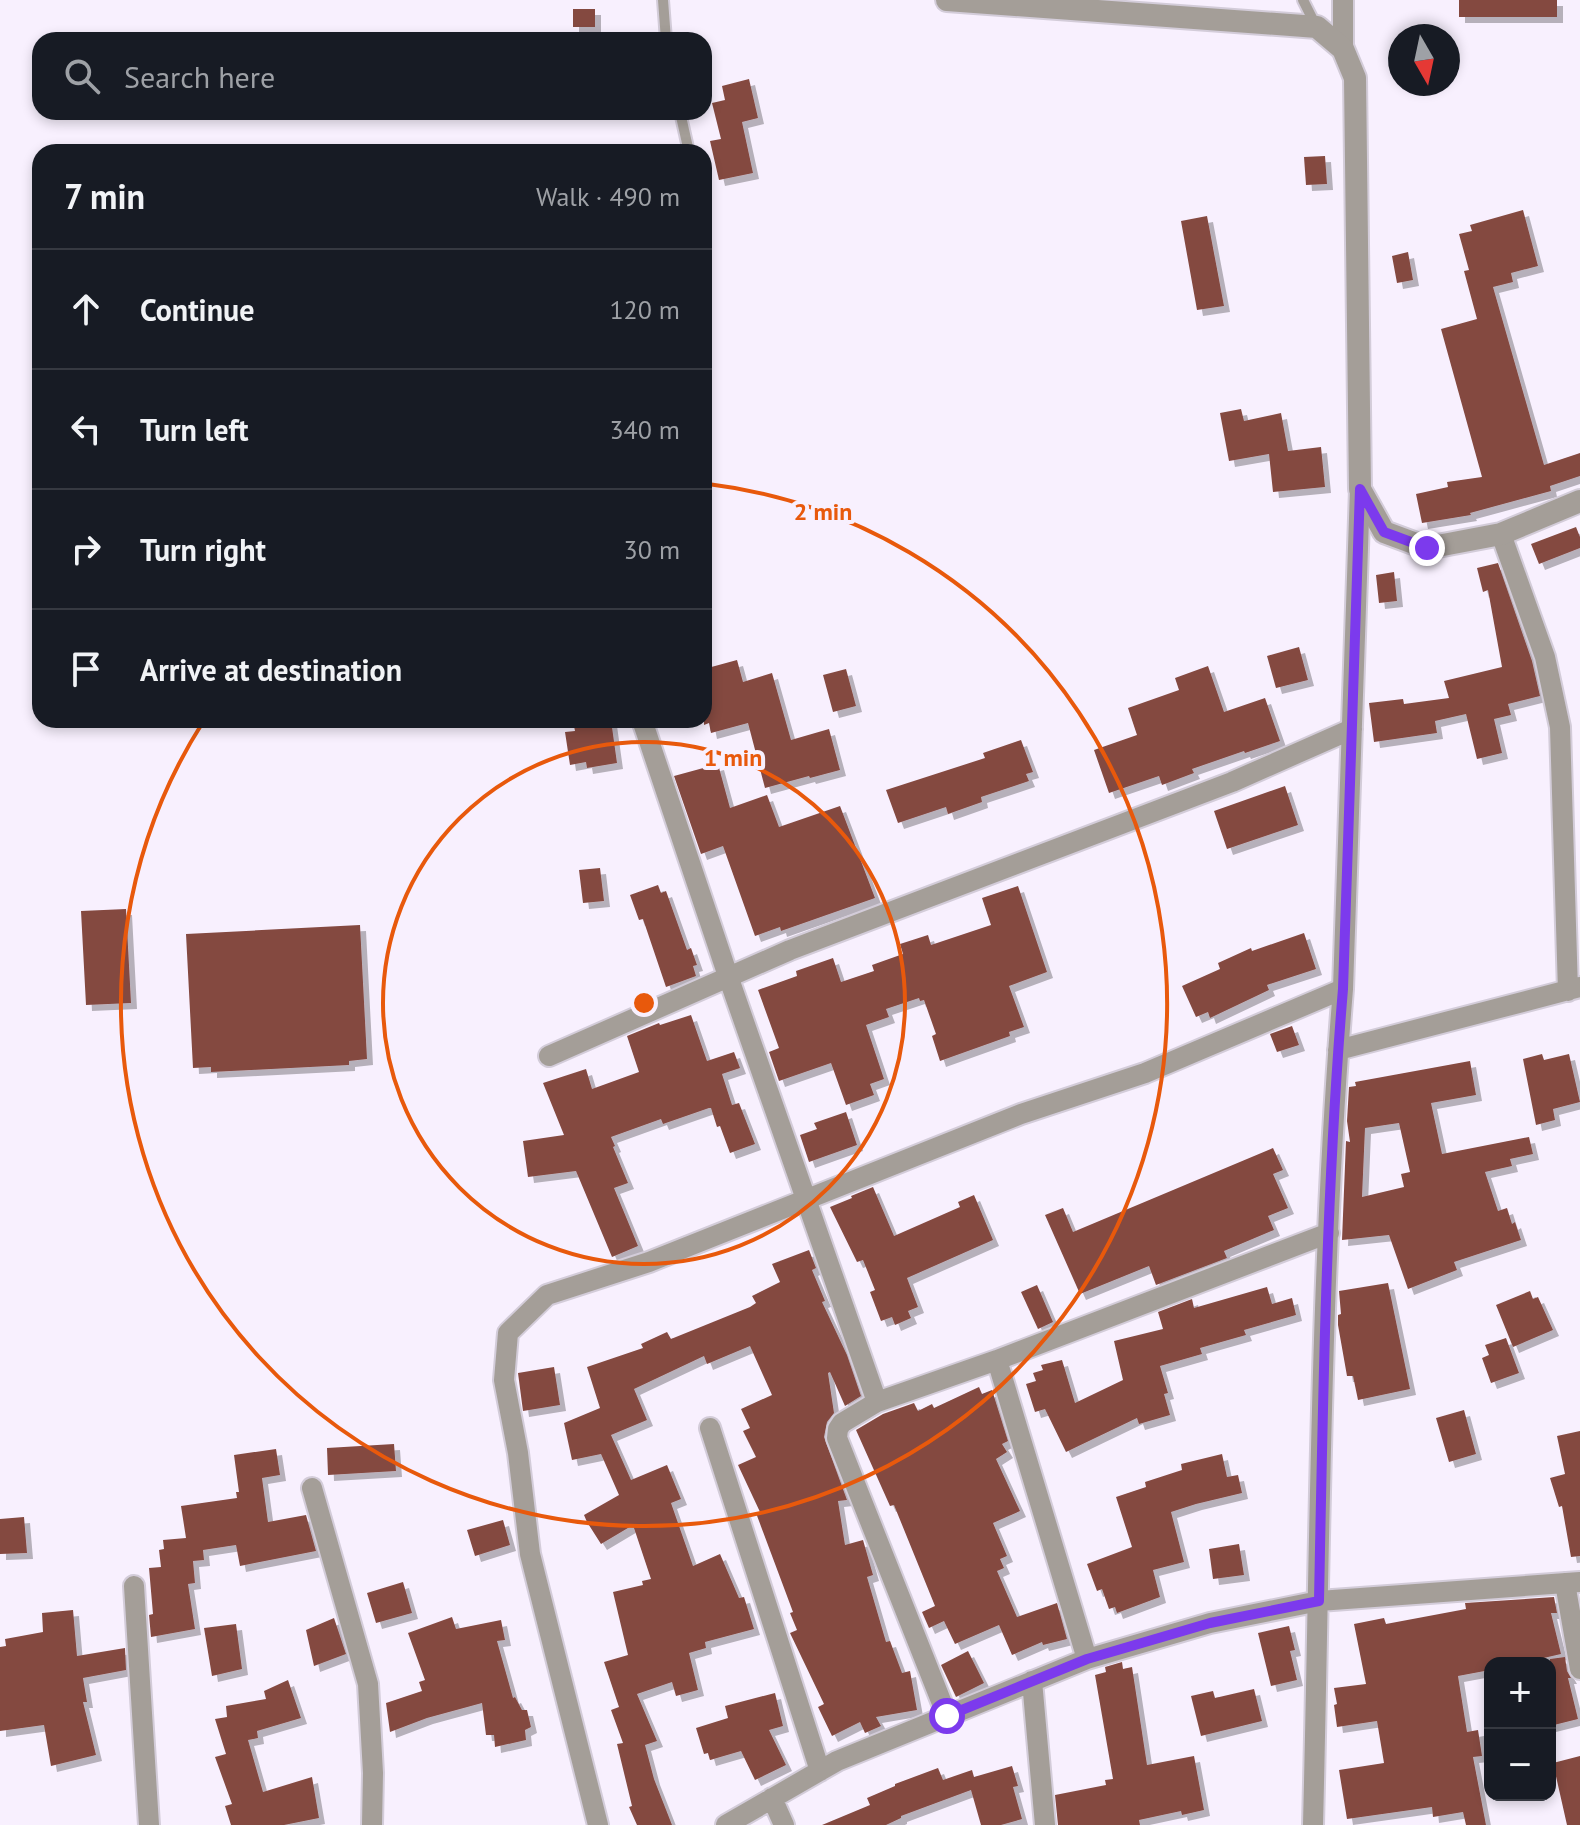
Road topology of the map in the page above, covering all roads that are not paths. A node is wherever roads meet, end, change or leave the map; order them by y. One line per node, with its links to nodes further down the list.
1 (663, 0): 6 (lane)
2 (947, 0): 5 (street)
3 (1303, 0): 5 (lane)
4 (1343, 0): 7 (street)
5 (1317, 27): 7 (street)
6 (665, 32)
7 (1343, 49): 10 (street)
8 (682, 120): 9 (lane)
9 (687, 144)
10 (1360, 489): 12 (street); 14 (street)
11 (1580, 501): 12 (street)
12 (1501, 534): 17 (street)
13 (645, 728): 15 (street)
14 (1352, 729): 15 (street); 16 (street)
15 (728, 976): 19 (street); 20 (street)
16 (1343, 989): 18 (street); 20 (street)
17 (1574, 989): 18 (street)
18 (1338, 1050): 21 (street)
19 (549, 1056)
20 (807, 1199): 23 (street); 37 (street)
21 (1329, 1233): 22 (street); 28 (street)
22 (997, 1360): 23 (street); 29 (street)
23 (877, 1402): 32 (street)
24 (710, 1428): 33 (street)
25 (312, 1488): 36 (street)
26 (1572, 1582): 28 (street); 30 (street)
27 (134, 1586): 35 (street)
28 (1319, 1601): 29 (street); 41 (street)
29 (1087, 1659): 31 (street)
30 (1580, 1669)
31 (1032, 1681): 32 (street); 40 (street)
32 (947, 1716): 33 (street)
33 (820, 1771): 34 (street)
34 (772, 1798): 38 (street); 39 (street)
35 (149, 1825)
36 (372, 1825)
37 (598, 1825)
38 (726, 1825)
39 (784, 1825)
40 (1045, 1825)
41 (1313, 1825)

